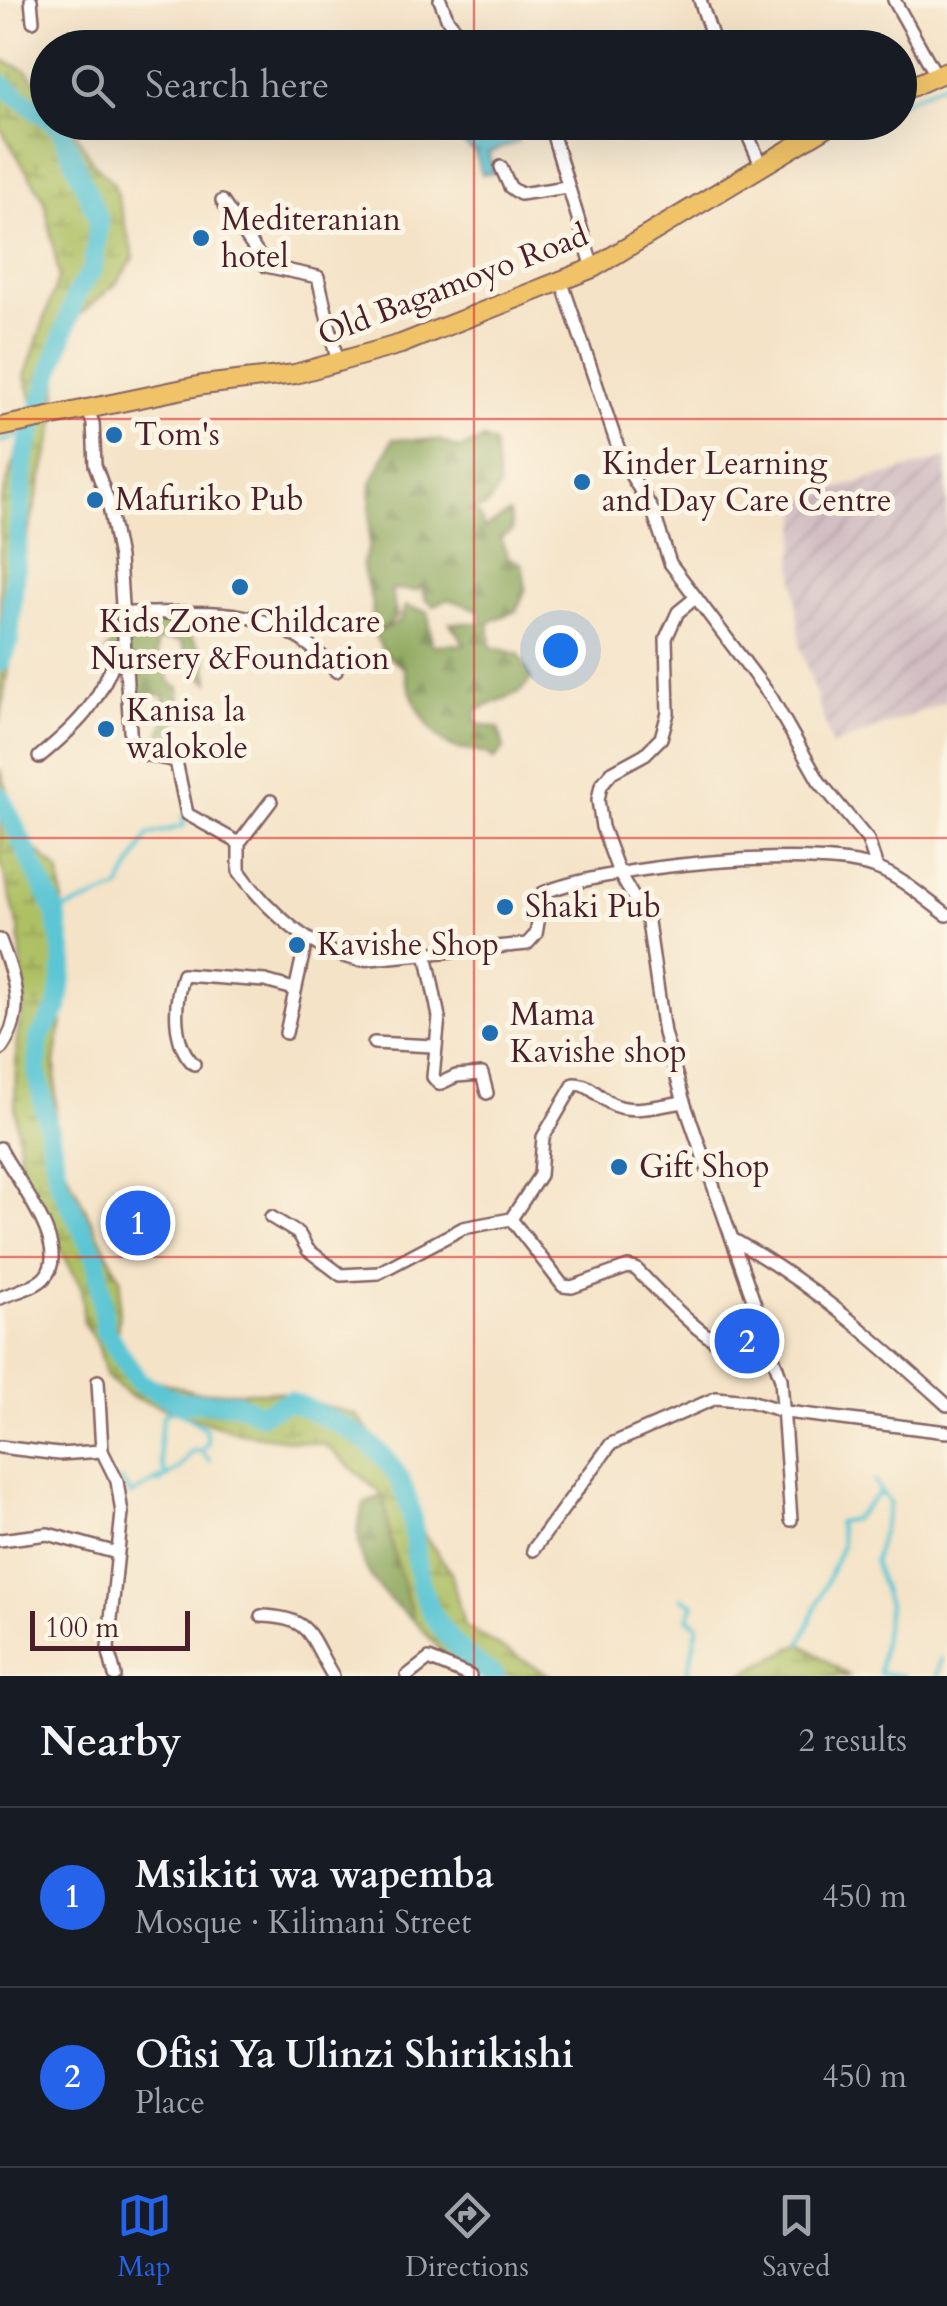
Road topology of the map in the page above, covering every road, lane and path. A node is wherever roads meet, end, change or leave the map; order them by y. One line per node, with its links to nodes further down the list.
1 (30, 0): 5 (street)
2 (440, 0): 6 (street)
3 (700, 0): 7 (street)
4 (894, 0): 8 (street)
5 (32, 21)
6 (456, 30)
7 (710, 30)
8 (914, 30)
9 (917, 35): 10 (street)
10 (942, 73): 11 (main road)
11 (917, 84)
12 (554, 140): 17 (street)
13 (750, 140): 16 (street)
14 (806, 140): 16 (main road, Old Bagamoyo Road)
15 (501, 166): 17 (street)
16 (762, 167): 19 (main road, Old Bagamoyo Road)
17 (567, 187): 19 (street)
18 (222, 201): 21 (street)
19 (593, 268): 20 (main road, Old Bagamoyo Road)
20 (562, 283): 21 (main road, Old Bagamoyo Road); 24 (street)
21 (338, 364): 22 (main road, Old Bagamoyo Road)
22 (86, 406): 23 (main road, Old Bagamoyo Road); 25 (street)
23 (0, 427)
24 (694, 599): 31 (street); 32 (street)
25 (123, 613): 26 (street); 27 (street)
26 (122, 641): 28 (street); 30 (street)
27 (336, 671)
28 (39, 757)
29 (271, 801): 30 (street)
30 (239, 843): 35 (street)
31 (877, 868): 32 (street); 33 (street)
32 (618, 873): 36 (street); 44 (street)
33 (947, 914)
34 (0, 940): 41 (street)
35 (306, 940): 36 (street); 37 (street)
36 (426, 953): 40 (street)
37 (294, 989): 38 (street); 42 (street)
38 (286, 1033)
39 (374, 1043): 40 (street)
40 (433, 1046): 43 (street)
41 (0, 1050)
42 (194, 1064)
43 (487, 1093)
44 (684, 1102): 47 (street); 48 (street)
45 (0, 1148): 49 (street)
46 (271, 1217): 47 (street)
47 (511, 1219): 50 (street)
48 (734, 1240): 50 (street); 52 (street)
49 (0, 1298)
50 (770, 1353): 53 (street)
51 (98, 1381): 56 (street)
52 (947, 1405)
53 (786, 1412): 54 (street); 57 (street); 59 (street)
54 (947, 1432)
55 (0, 1447): 56 (street)
56 (102, 1450): 60 (street)
57 (791, 1520)
58 (0, 1540): 60 (street)
59 (533, 1550)
60 (118, 1553): 62 (street)
61 (261, 1616): 63 (street)
62 (114, 1676)
63 (333, 1676)
64 (407, 1676): 65 (street)
65 (470, 1676)

